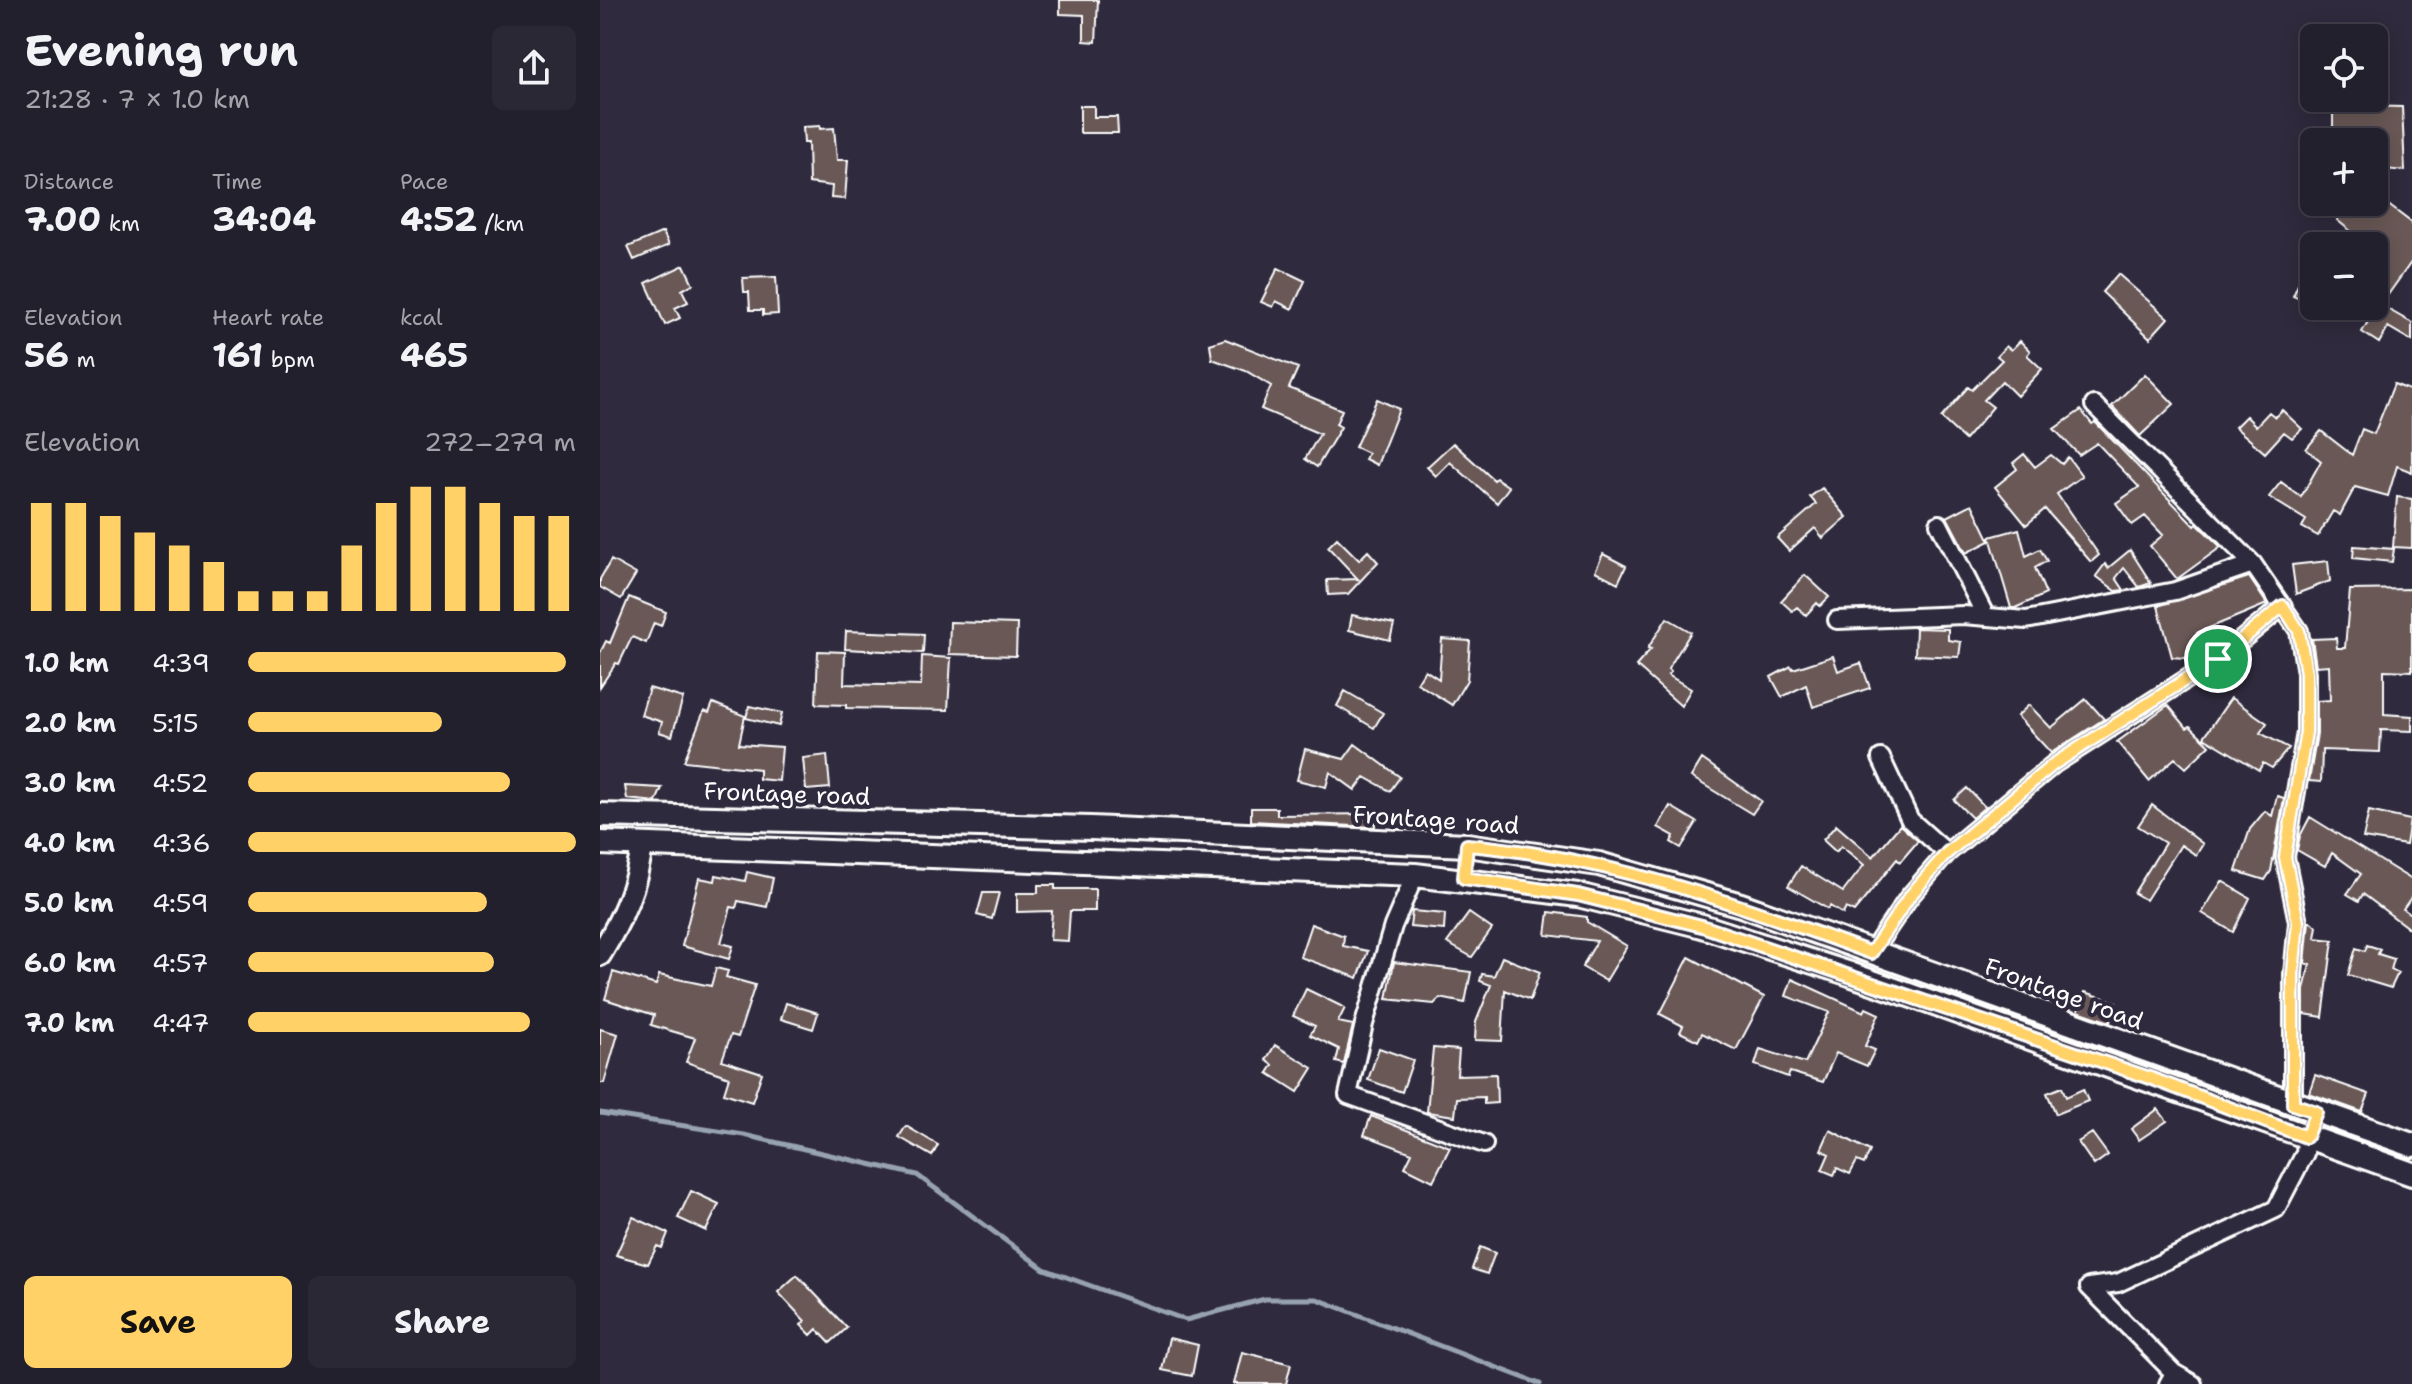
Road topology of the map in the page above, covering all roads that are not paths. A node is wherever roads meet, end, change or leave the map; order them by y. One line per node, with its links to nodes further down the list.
1 (2094, 405): 3 (street)
2 (1939, 524): 5 (street)
3 (2253, 564): 4 (street); 5 (street)
4 (2283, 606): 12 (street); 17 (street)
5 (1986, 617): 6 (street)
6 (1837, 620)
7 (1881, 758): 12 (street)
8 (600, 815): 11 (main road, Frontage road)
9 (600, 843): 10 (main road)
10 (642, 845): 13 (main road); 16 (street)
11 (1467, 845): 14 (main road); 15 (main road, Frontage road)
12 (1947, 853): 15 (street)
13 (1415, 875): 14 (main road); 20 (street)
14 (1464, 878): 19 (main road)
15 (1871, 953): 17 (main road, Frontage road)
16 (600, 955)
17 (2293, 1104): 18 (main road, Frontage road)
18 (2316, 1112): 19 (street); 21 (main road, Frontage road)
19 (2306, 1137): 22 (main road); 23 (street)
20 (1484, 1144)
21 (2412, 1145)
22 (2412, 1174)
23 (2171, 1378): 24 (street)
24 (2193, 1384)

